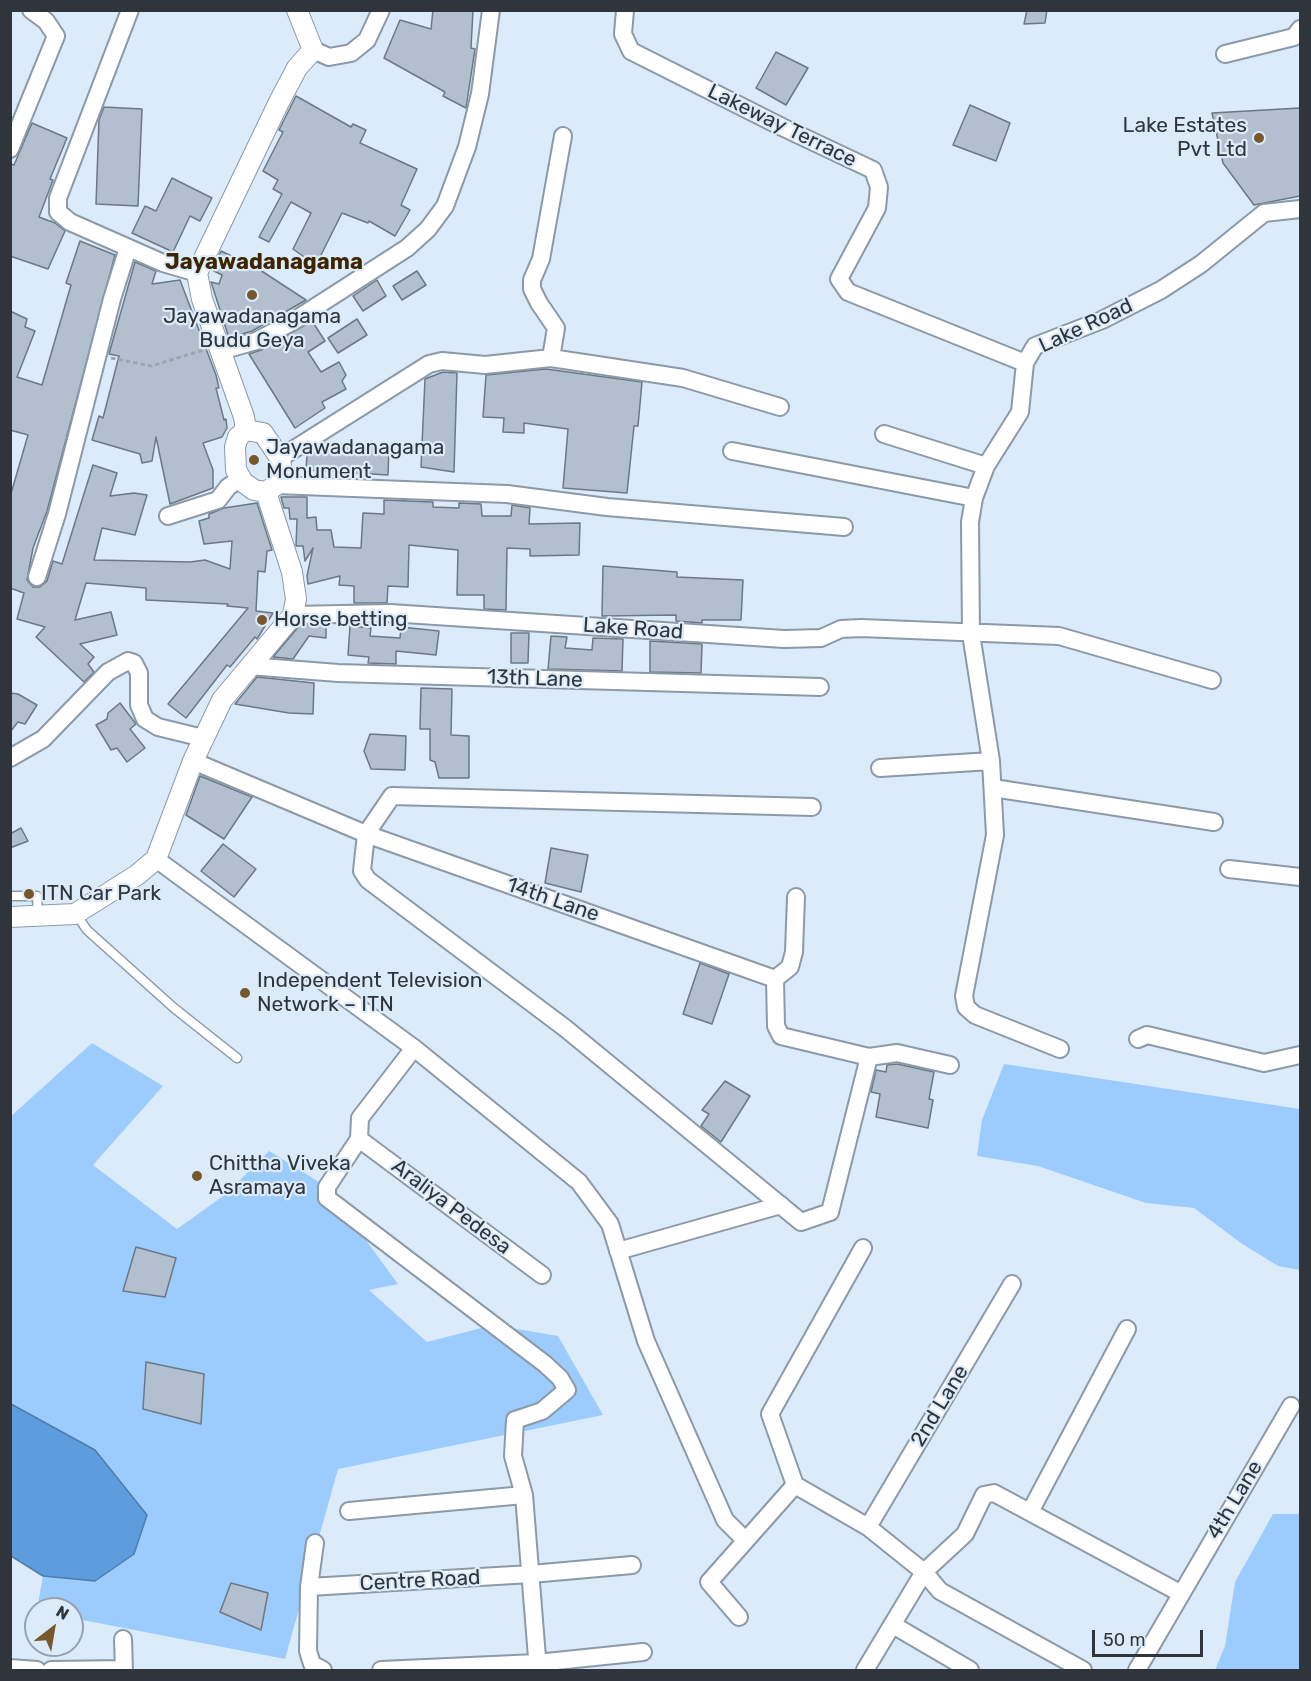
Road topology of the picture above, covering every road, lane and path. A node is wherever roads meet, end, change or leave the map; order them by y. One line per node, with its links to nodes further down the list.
1 (31, 10): 11 (street)
2 (130, 10): 13 (street)
3 (297, 10): 8 (street)
4 (381, 10): 8 (street)
5 (491, 10): 15 (street)
6 (625, 10): 18 (street, Lakeway Terrace)
7 (1300, 29): 9 (street)
8 (313, 50): 14 (street)
9 (1225, 54)
10 (563, 136): 17 (street)
11 (10, 149)
12 (1300, 209): 18 (street, Lake Road)
13 (128, 248): 14 (street); 16 (street)
14 (197, 273): 15 (street)
15 (220, 349): 16 (path); 20 (street)
16 (99, 355): 30 (street)
17 (551, 358): 19 (street); 23 (street)
18 (1025, 363): 24 (street, Lake Road)
19 (780, 407)
20 (246, 430): 23 (street); 25 (street)
21 (884, 434): 24 (street)
22 (732, 451): 27 (street)
23 (280, 458): 26 (street)
24 (986, 466): 27 (street, Lake Road)
25 (241, 478): 26 (street); 28 (street)
26 (271, 488): 29 (street); 31 (street)
27 (974, 498): 32 (street, Lake Road)
28 (168, 516)
29 (844, 527)
30 (37, 577)
31 (293, 615): 32 (street, Lake Road); 33 (street)
32 (971, 634): 34 (street); 39 (street, Lake Road)
33 (249, 666): 35 (street, 13th Lane); 36 (street)
34 (1212, 680)
35 (820, 687)
36 (203, 738): 37 (street); 38 (street)
37 (10, 758)
38 (193, 760): 44 (street, 14th Lane); 45 (street)
39 (991, 761): 40 (street); 41 (street, Lake Road)
40 (880, 768)
41 (993, 788): 43 (street); 56 (street, Lake Road)
42 (812, 807): 44 (street)
43 (1214, 822)
44 (366, 834): 53 (street, 14th Lane); 62 (street)
45 (156, 859): 50 (street); 55 (street)
46 (1229, 869): 47 (street)
47 (1300, 877)
48 (10, 896): 51 (lane)
49 (796, 897): 53 (street)
50 (75, 914): 51 (street); 59 (lane)
51 (38, 916): 52 (street)
52 (10, 917)
53 (775, 979): 58 (street)
54 (1138, 1039): 57 (street)
55 (414, 1048): 61 (street); 64 (street)
56 (1060, 1049)
57 (1300, 1055)
58 (869, 1057): 60 (street); 62 (street)
59 (237, 1058)
60 (950, 1065)
61 (359, 1139): 65 (street, Araliya Pedesa); 70 (street)
62 (781, 1205): 64 (street)
63 (863, 1248): 69 (street)
64 (618, 1251): 74 (street)
65 (542, 1275)
66 (1012, 1284): 73 (street, 2nd Lane)
67 (1127, 1329): 72 (street)
68 (1291, 1406): 80 (street, 4th Lane)
69 (795, 1485): 73 (street); 74 (street)
70 (524, 1495): 71 (street); 78 (street)
71 (349, 1511)
72 (1030, 1512): 77 (street); 80 (street)
73 (868, 1527): 77 (street)
74 (745, 1540): 81 (street)
75 (315, 1543): 79 (street)
76 (632, 1565): 78 (street, Centre Road)
77 (924, 1572): 82 (street); 94 (street)
78 (531, 1574): 79 (street, Centre Road); 85 (street)
79 (309, 1587): 90 (street)
80 (1180, 1593): 95 (street, 4th Lane)
81 (739, 1617)
82 (893, 1625): 92 (street); 93 (street)
83 (123, 1639): 87 (street)
84 (643, 1652): 85 (street)
85 (538, 1667): 91 (street)
86 (10, 1668): 88 (street)
87 (124, 1670): 89 (street)
88 (37, 1671)
89 (51, 1671)
90 (323, 1671)
91 (381, 1671)
92 (865, 1671)
93 (970, 1671)
94 (1083, 1671)
95 (1137, 1671)

